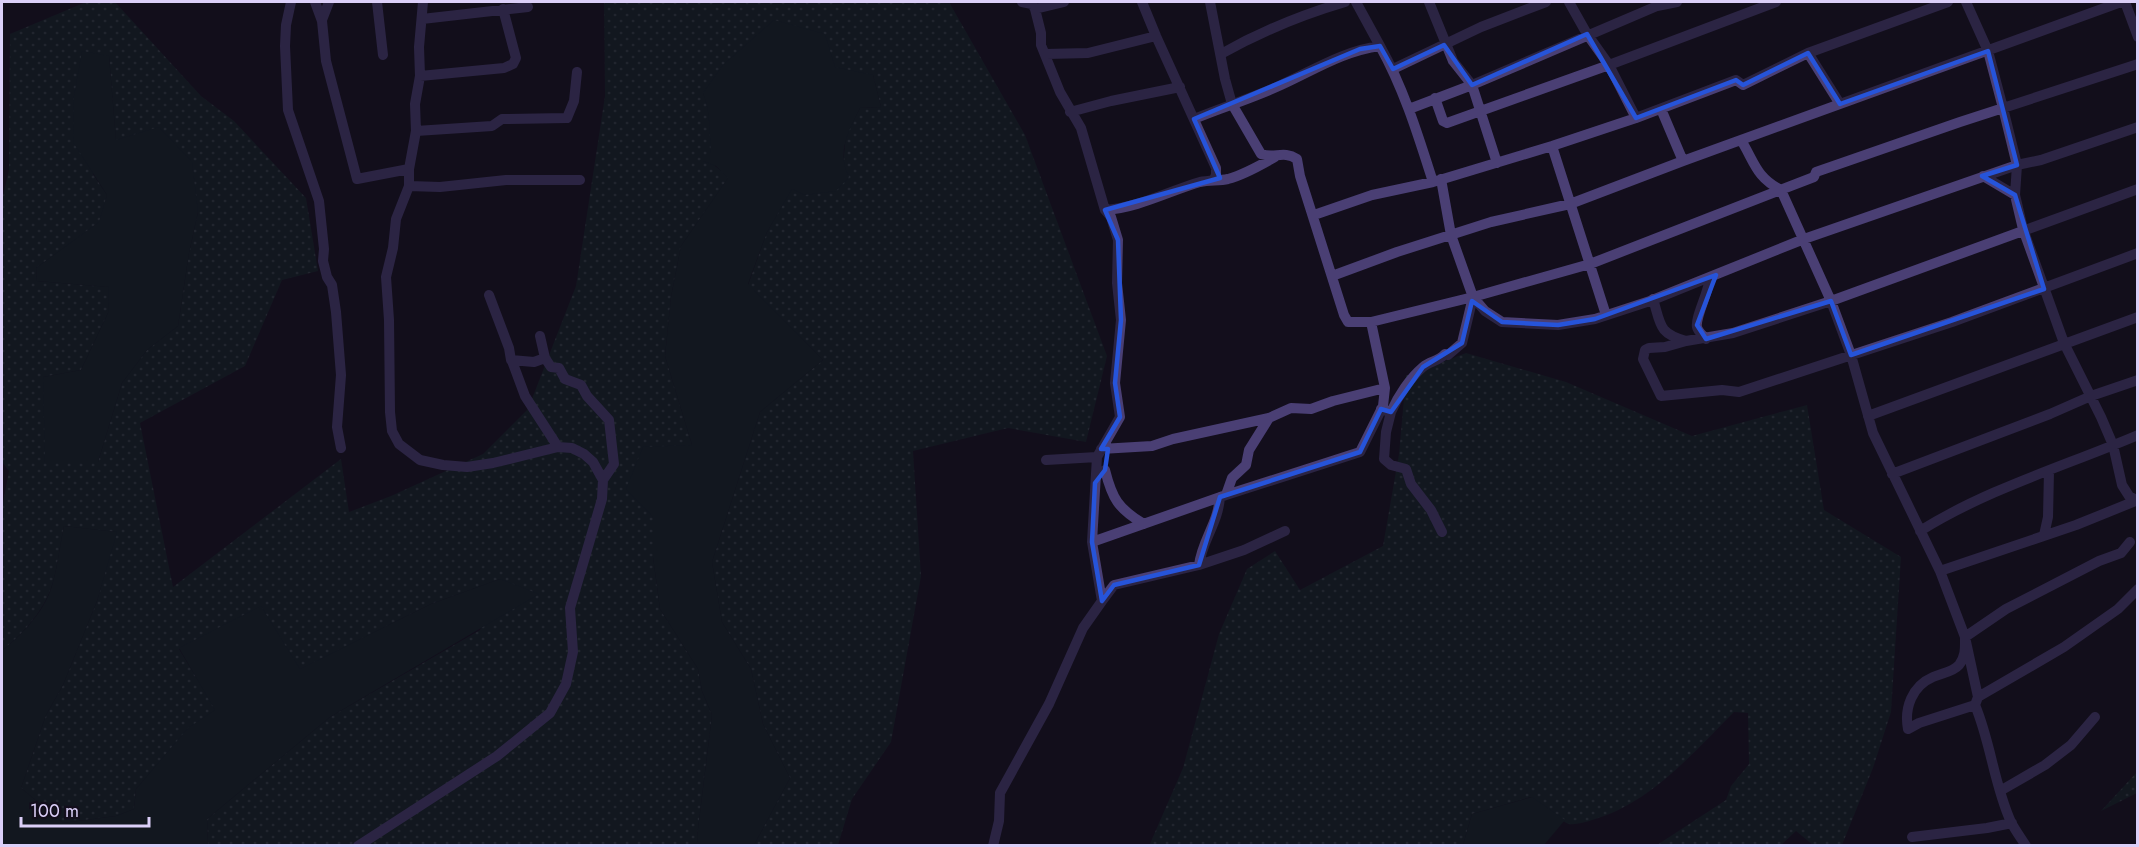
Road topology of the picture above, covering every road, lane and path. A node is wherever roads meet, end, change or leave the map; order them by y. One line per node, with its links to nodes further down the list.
1 (291, 2): 103 (street)
2 (315, 2): 24 (street)
3 (328, 2): 24 (street)
4 (377, 2): 34 (street)
5 (423, 2): 23 (street)
6 (1022, 2): 22 (street)
7 (1064, 2): 22 (street)
8 (1142, 2): 26 (street)
9 (1212, 2): 32 (street)
10 (1345, 2): 32 (street)
11 (1356, 2): 29 (street)
12 (1429, 2): 28 (street)
13 (1546, 2): 28 (street)
14 (1569, 2): 25 (street)
15 (1677, 2): 25 (street)
16 (1776, 2): 36 (street)
17 (1948, 2): 33 (street)
18 (1966, 2): 30 (street)
19 (2123, 2): 27 (street); 30 (street)
20 (528, 7): 21 (street)
21 (503, 9): 23 (street); 39 (street)
22 (1035, 9): 31 (street)
23 (422, 19): 39 (street)
24 (322, 21): 60 (street)
25 (1587, 34): 36 (street); 40 (street)
26 (1156, 36): 31 (street); 41 (street)
27 (2138, 37)
28 (1444, 45): 37 (street); 40 (street)
29 (1380, 46): 37 (street); 43 (street)
30 (1988, 51): 44 (street); 45 (street)
31 (1046, 54): 48 (street)
32 (1221, 54): 43 (street)
33 (1808, 54): 44 (street); 47 (street)
34 (383, 55)
35 (2138, 64): 45 (street)
36 (1609, 65): 49 (street); 50 (street)
37 (1393, 69): 46 (street)
38 (577, 72): 53 (street)
39 (420, 76): 53 (street)
40 (1472, 84): 42 (street); 49 (street)
41 (1180, 87): 48 (street); 51 (street)
42 (1436, 98): 46 (street); 49 (street)
43 (1232, 104): 51 (street); 56 (street)
44 (1840, 104): 54 (street)
45 (2003, 108): 59 (street); 67 (street)
46 (1409, 109): 64 (street)
47 (1661, 109): 50 (street); 57 (street)
48 (1070, 112): 70 (street)
49 (1482, 112): 58 (street)
50 (1636, 118): 55 (street)
51 (1194, 119): 62 (street)
52 (2138, 128): 59 (street)
53 (416, 130): 60 (street)
54 (1741, 140): 57 (street); 67 (street)
55 (1552, 146): 58 (street); 69 (street)
56 (1279, 155): 62 (street); 71 (street)
57 (1683, 161): 69 (street)
58 (1497, 163): 64 (street)
59 (2017, 165): 61 (street); 68 (street)
60 (409, 169): 65 (street)
61 (1983, 176): 68 (street); 74 (street)
62 (1214, 179): 70 (street)
63 (580, 180): 65 (street)
64 (1437, 180): 71 (street); 73 (street)
65 (409, 186): 102 (street)
66 (2138, 189): 72 (street)
67 (1781, 190): 74 (street); 76 (street)
68 (2015, 195): 72 (street)
69 (1570, 204): 73 (street); 76 (street)
70 (1105, 210): 104 (street)
71 (1314, 215): 77 (street)
72 (2023, 229): 79 (street); 83 (street)
73 (1452, 234): 77 (street); 81 (street)
74 (1804, 239): 78 (street); 83 (street)
75 (2138, 253): 79 (street)
76 (1590, 264): 81 (street); 84 (street)
77 (1332, 276): 86 (street)
78 (1710, 277): 82 (street); 88 (street)
79 (2044, 289): 90 (street); 91 (street)
80 (489, 295): 93 (street)
81 (1473, 297): 84 (street); 86 (street); 97 (street)
82 (1653, 299): 84 (street); 89 (street)
83 (1831, 301): 88 (street); 91 (street)
84 (1606, 315)
85 (2138, 317): 90 (street)
86 (1371, 322): 95 (street)
87 (540, 336): 92 (street)
88 (1706, 339): 89 (street)
89 (1686, 341): 91 (street)
90 (2064, 343): 96 (street); 98 (street)
91 (1851, 356): 98 (street)
92 (545, 357): 93 (street); 109 (street)
93 (512, 360): 102 (street)
94 (2138, 380): 96 (street)
95 (1385, 388): 97 (street); 99 (street)
96 (2091, 396): 101 (street); 108 (street)
97 (1386, 410): 111 (street); 116 (street)
98 (1868, 416): 108 (street)
99 (1269, 418): 104 (street); 111 (street)
100 (2138, 435): 101 (street)
101 (2113, 445): 107 (street); 112 (street)
102 (558, 447): 109 (street)
103 (341, 448)
104 (1102, 451): 105 (street); 106 (street); 110 (street)
105 (1046, 460)
106 (1105, 470): 110 (street); 113 (street)
107 (2049, 471): 115 (street); 117 (street)
108 (1892, 474): 115 (street)
109 (603, 480): 130 (street)
110 (1095, 483): 118 (street)
111 (1223, 496): 113 (street); 120 (street)
112 (2137, 501): 117 (street)
113 (1144, 524): 118 (street)
114 (1285, 531): 120 (street)
115 (1920, 531): 121 (street)
116 (1442, 532)
117 (2044, 535): 121 (street)
118 (1092, 542): 123 (street)
119 (2130, 542): 124 (street)
120 (1199, 565): 123 (street)
121 (1940, 571): 124 (street)
122 (2138, 589): 125 (street)
123 (1102, 601): 131 (street)
124 (1965, 637): 125 (street); 125 (street)
125 (1977, 701): 127 (street)
126 (2095, 717): 127 (street)
127 (2000, 791): 128 (street)
128 (2012, 823): 129 (street); 132 (street)
129 (1912, 837)
130 (358, 846)
131 (993, 846)
132 (2026, 846)

